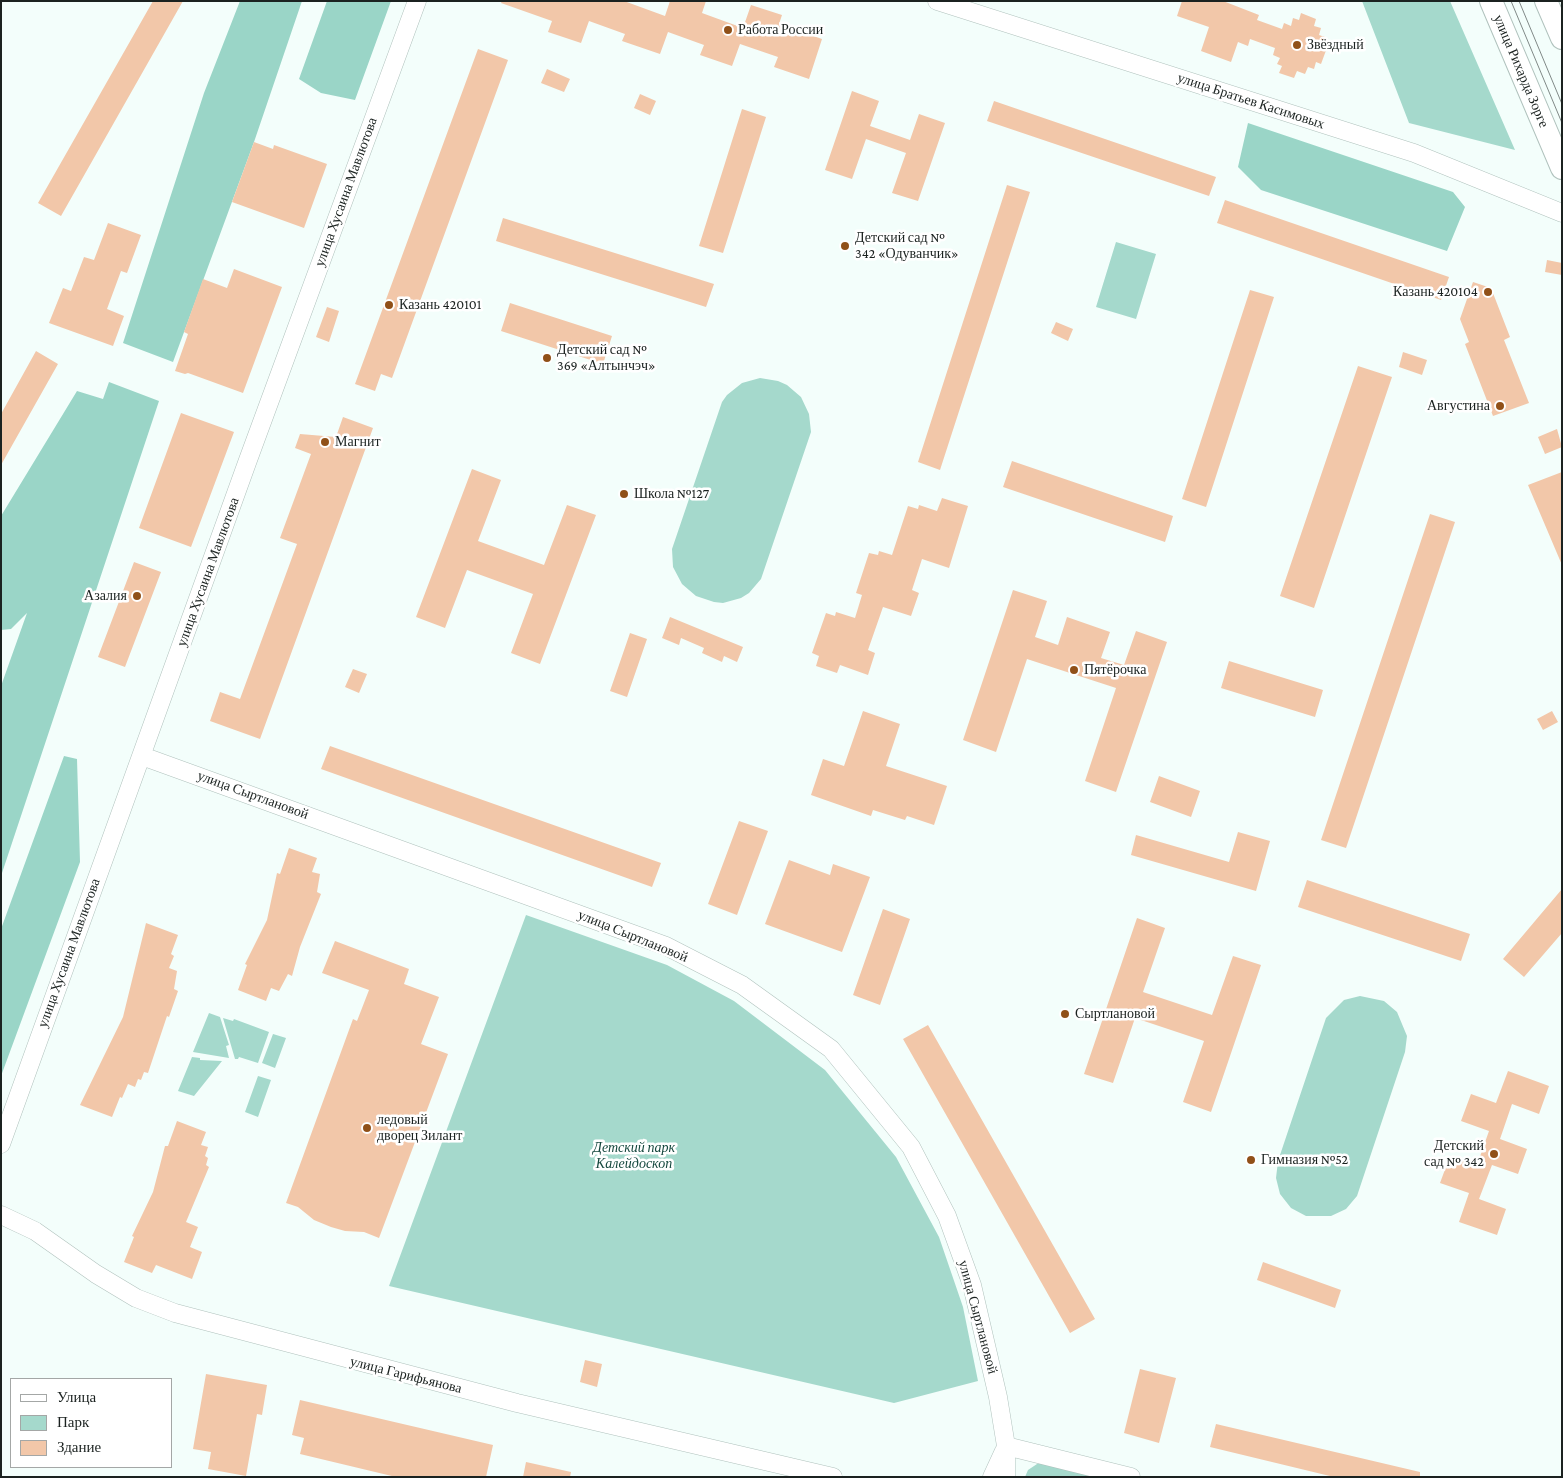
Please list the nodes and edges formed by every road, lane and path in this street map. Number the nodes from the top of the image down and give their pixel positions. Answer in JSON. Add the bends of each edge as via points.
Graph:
{"nodes":[{"id":1,"x":417,"y":1,"type":"edge"},
{"id":2,"x":936,"y":1,"type":"edge"},
{"id":3,"x":1491,"y":1,"type":"edge"},
{"id":4,"x":1546,"y":1,"type":"edge"},
{"id":5,"x":1562,"y":38,"type":"edge"},
{"id":6,"x":1562,"y":168,"type":"edge"},
{"id":7,"x":1562,"y":213,"type":"edge"},
{"id":8,"x":142,"y":756,"type":"junction"},
{"id":9,"x":1,"y":1144,"type":"edge"},
{"id":10,"x":1,"y":1216,"type":"edge"},
{"id":11,"x":1006,"y":1446,"type":"junction"},
{"id":12,"x":833,"y":1477,"type":"edge"},
{"id":13,"x":992,"y":1477,"type":"edge"},
{"id":14,"x":1006,"y":1477,"type":"edge"},
{"id":15,"x":1131,"y":1477,"type":"edge"}],
"edges":[{"from":1,"to":8,"type":"street","name":"улица Хусаина Мавлютова"},
{"from":2,"to":7,"type":"street","name":"улица Братьев Касимовых","via":[[1414,153]]},
{"from":3,"to":6,"type":"main road","name":"улица Рихарда Зорге"},
{"from":4,"to":5,"type":"main road"},
{"from":8,"to":9,"type":"street","name":"улица Хусаина Мавлютова"},
{"from":8,"to":11,"type":"street","name":"улица Сыртлановой","via":[[666,946],[742,985],[831,1049],[911,1147],[947,1216],[972,1285]]},
{"from":10,"to":12,"type":"street","name":"улица Гарифьянова","via":[[35,1231],[136,1298],[175,1313],[517,1404]]},
{"from":11,"to":13,"type":"street"},
{"from":11,"to":14,"type":"street","name":"улица Сыртлановой"},
{"from":11,"to":15,"type":"street"}]}
